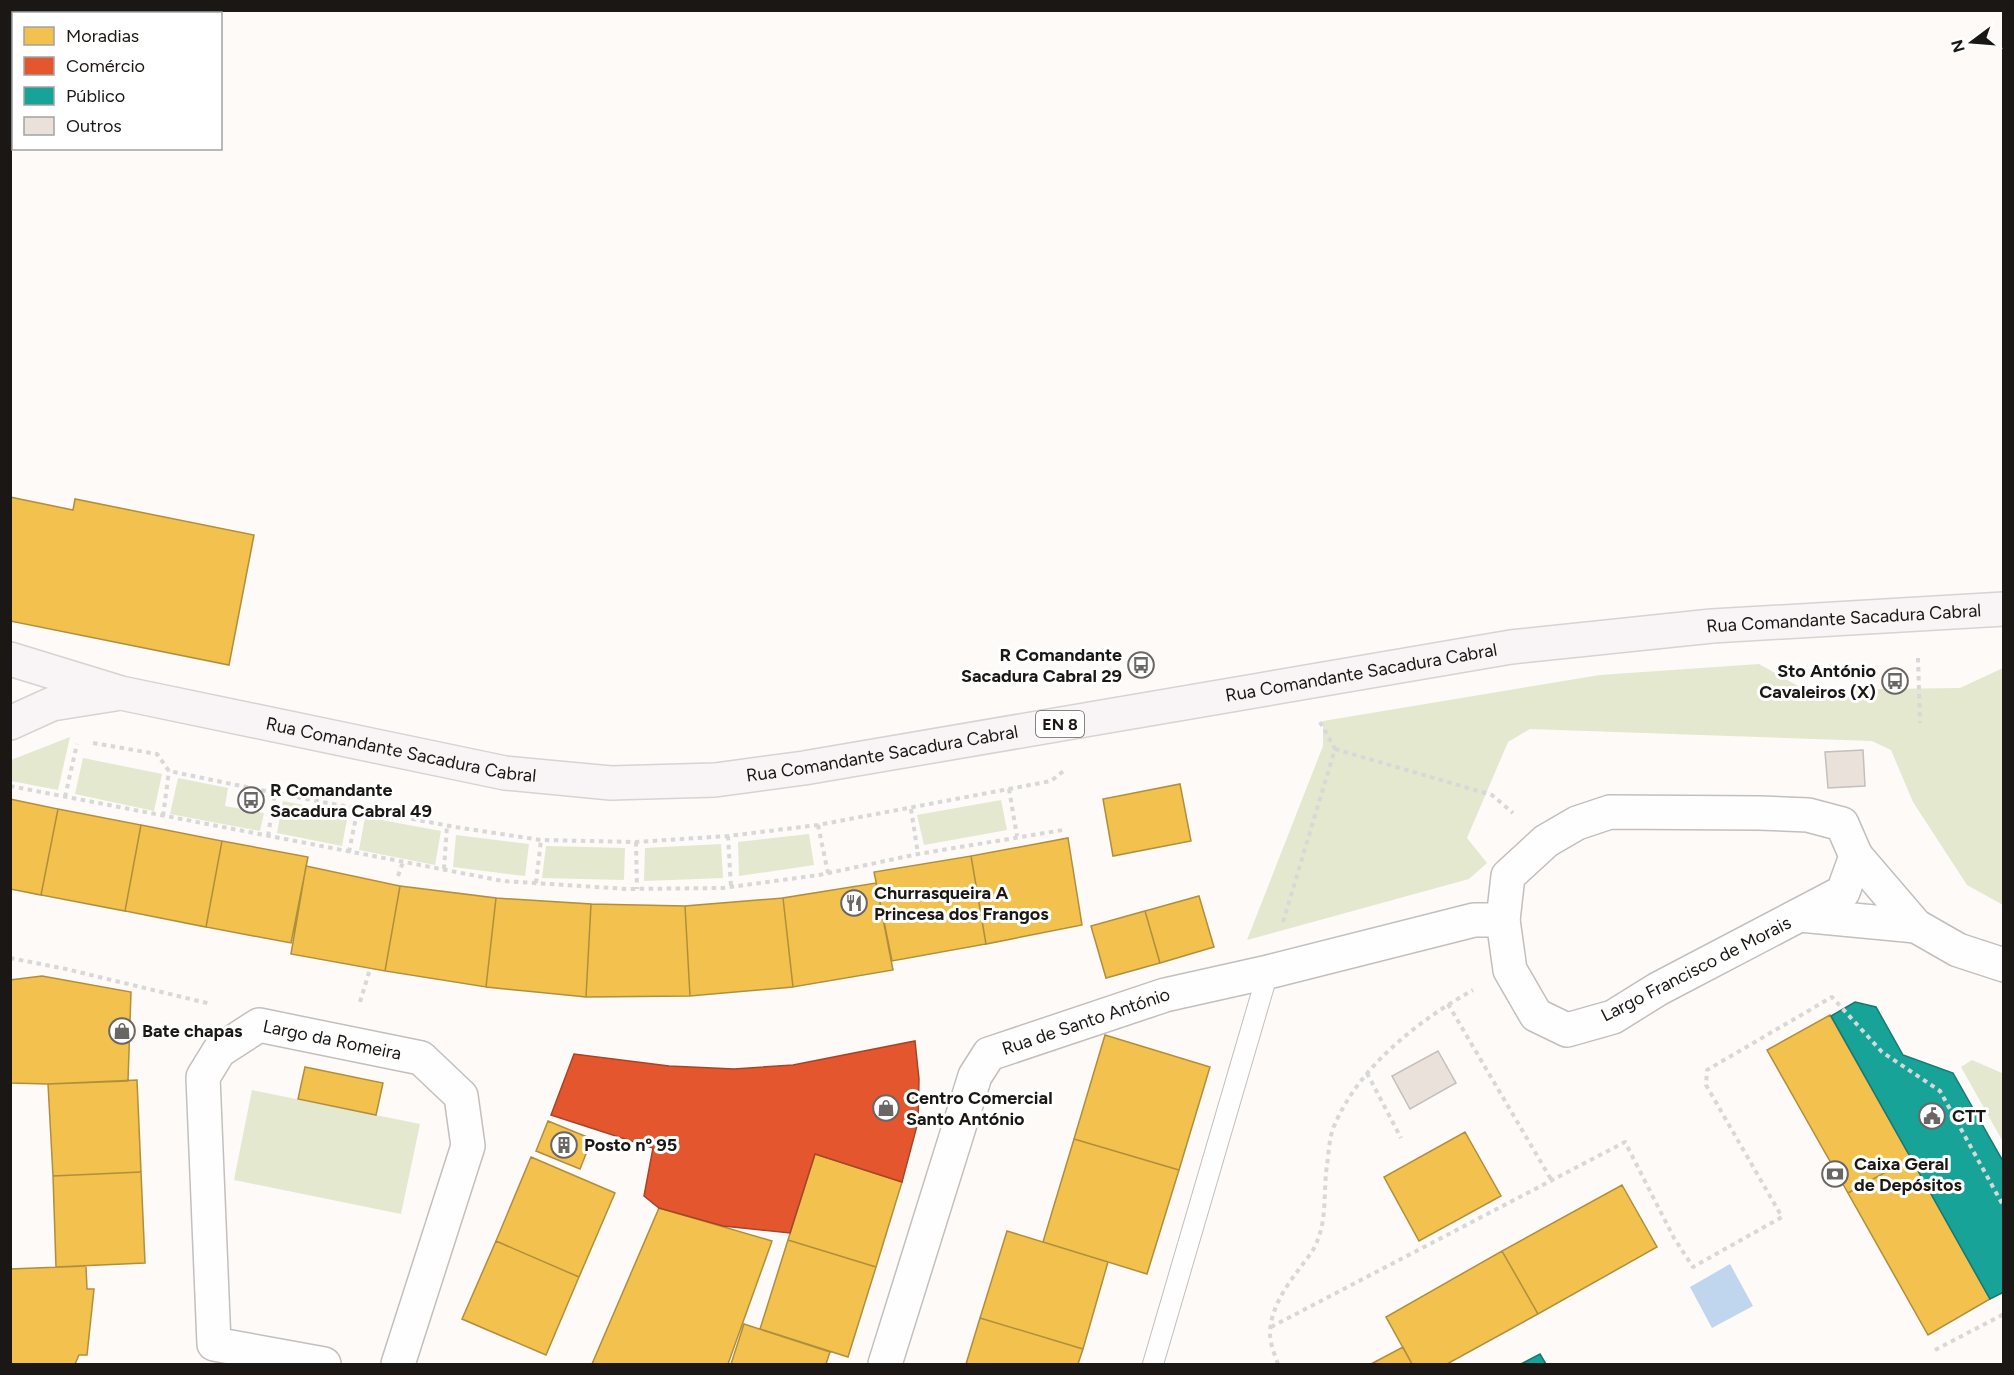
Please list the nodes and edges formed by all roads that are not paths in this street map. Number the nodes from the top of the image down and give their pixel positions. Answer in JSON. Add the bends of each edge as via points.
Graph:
{"nodes":[{"id":1,"x":2004,"y":609,"type":"edge"},
{"id":2,"x":10,"y":659,"type":"edge"},
{"id":3,"x":121,"y":693,"type":"junction"},
{"id":4,"x":10,"y":723,"type":"edge"},
{"id":5,"x":1856,"y":856,"type":"junction"},
{"id":6,"x":1800,"y":915,"type":"junction"},
{"id":7,"x":1503,"y":920,"type":"junction"},
{"id":8,"x":1916,"y":926,"type":"junction"},
{"id":9,"x":2004,"y":965,"type":"edge"},
{"id":10,"x":1268,"y":972,"type":"junction"},
{"id":11,"x":324,"y":1365,"type":"edge"},
{"id":12,"x":398,"y":1365,"type":"edge"},
{"id":13,"x":885,"y":1365,"type":"edge"},
{"id":14,"x":1153,"y":1365,"type":"edge"}],
"edges":[{"from":1,"to":3,"type":"main road","name":"Rua Comandante Sacadura Cabral","number":"EN 8","via":[[1712,626],[1511,647],[715,780],[611,783],[505,772]]},
{"from":2,"to":3,"type":"main road","name":"Rua Comandante Sacadura Cabral"},
{"from":3,"to":4,"type":"main road","name":"Rua Comandante Sacadura Cabral","via":[[52,704]]},
{"from":5,"to":6,"type":"street","name":"Largo Francisco de Morais","via":[[1843,892]]},
{"from":5,"to":7,"type":"street","name":"Largo Francisco de Morais","via":[[1842,824],[1808,815],[1610,812],[1577,823],[1546,841],[1508,876]]},
{"from":5,"to":8,"type":"street"},
{"from":6,"to":7,"type":"street","name":"Largo Francisco de Morais","via":[[1613,1017],[1567,1030],[1536,1015],[1510,970]]},
{"from":6,"to":8,"type":"street"},
{"from":7,"to":10,"type":"street","name":"Rua de Santo António","via":[[1474,920]]},
{"from":8,"to":9,"type":"street","via":[[1958,950]]},
{"from":10,"to":13,"type":"street","name":"Rua de Santo António","via":[[1165,995],[989,1054],[975,1076]]},
{"from":10,"to":14,"type":"lane"},
{"from":11,"to":12,"type":"street","name":"Largo da Romeira","via":[[214,1344],[203,1077],[219,1051],[259,1025],[421,1058],[461,1096],[468,1146]]}]}
